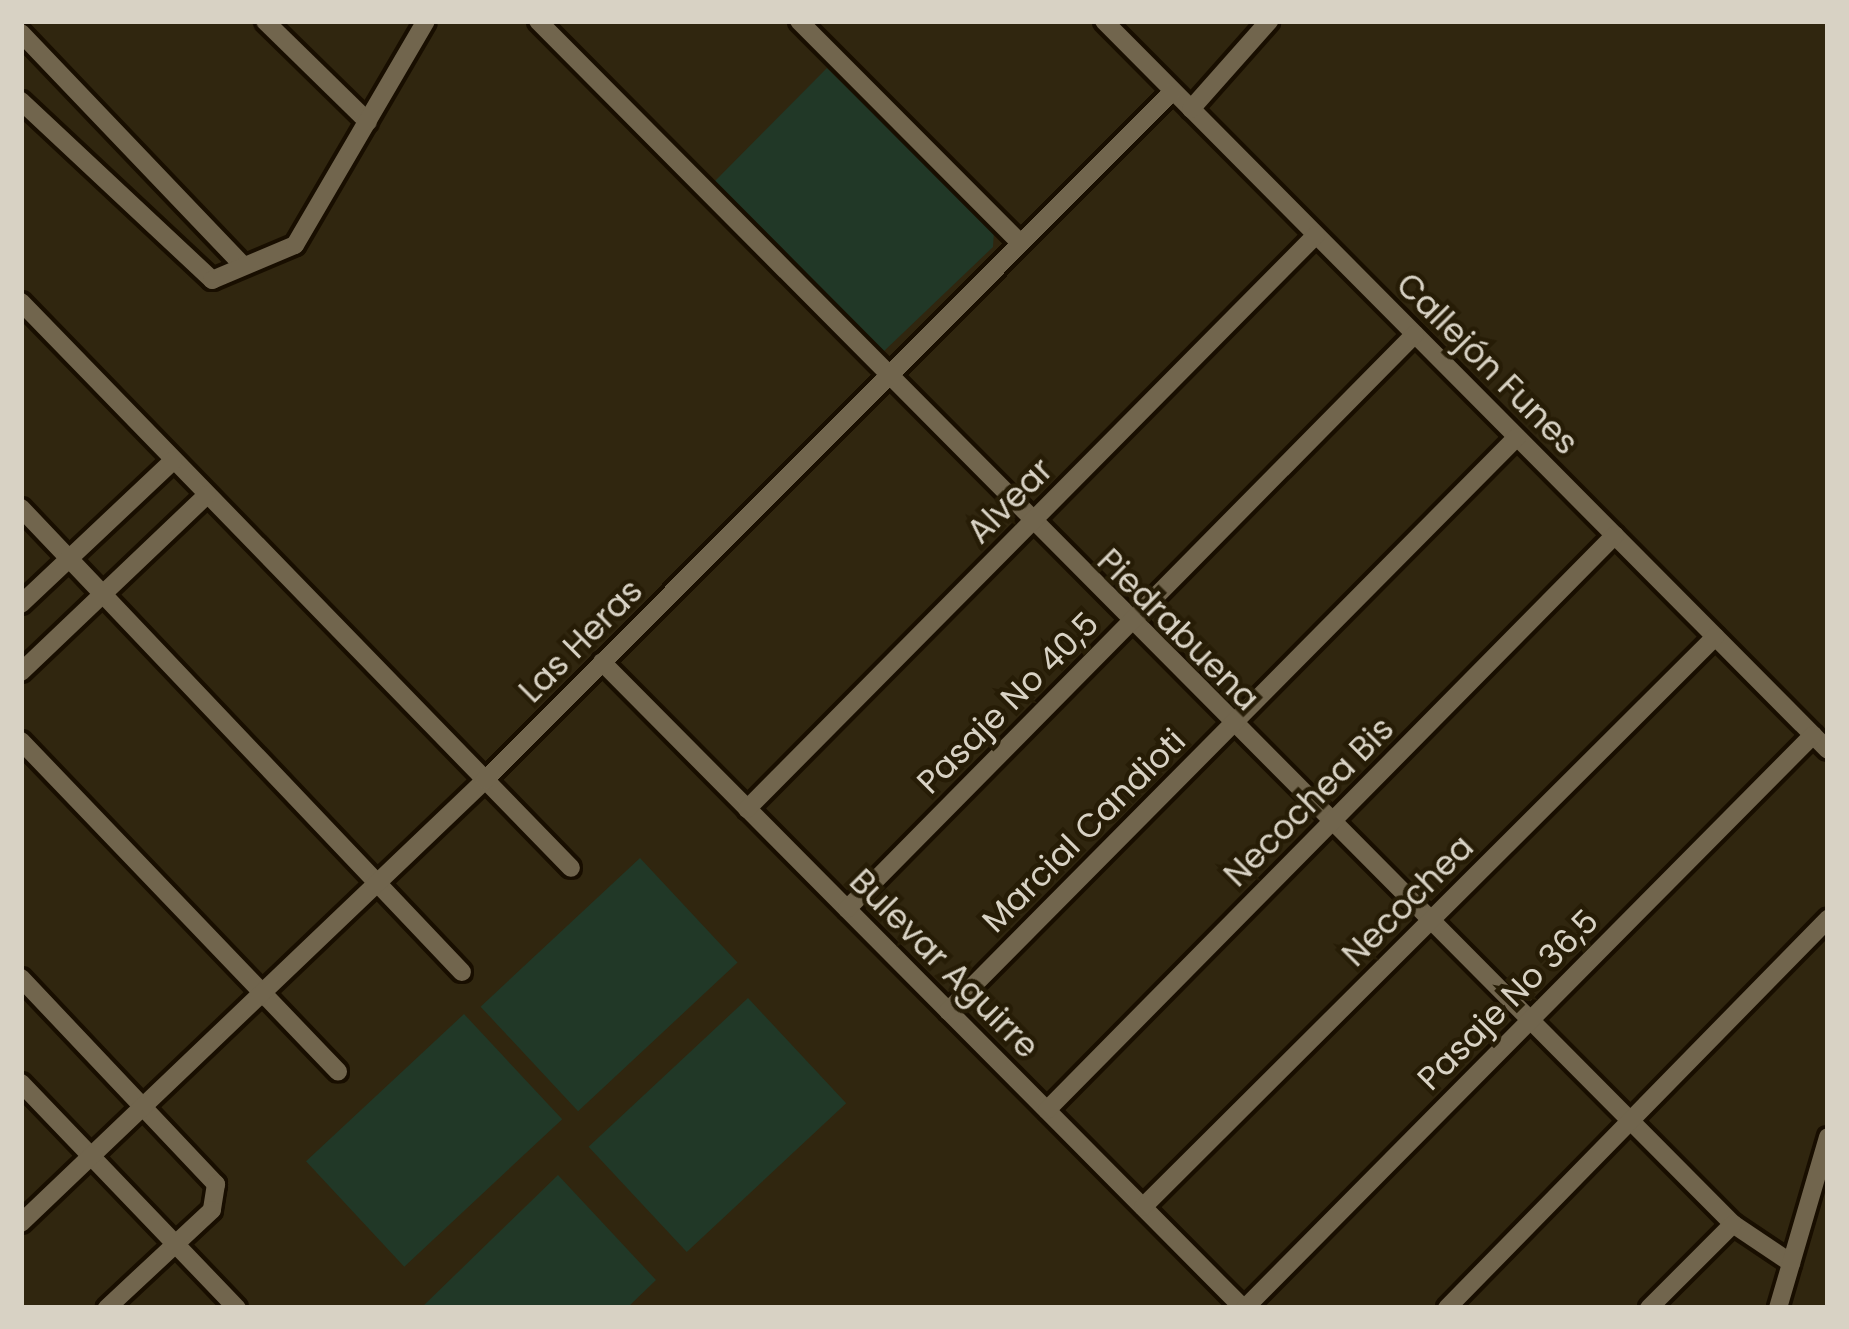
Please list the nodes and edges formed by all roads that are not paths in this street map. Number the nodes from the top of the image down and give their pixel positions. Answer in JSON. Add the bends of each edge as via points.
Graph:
{"nodes":[{"id":1,"x":265,"y":21,"type":"edge"},
{"id":2,"x":426,"y":21,"type":"edge"},
{"id":3,"x":538,"y":21,"type":"edge"},
{"id":4,"x":799,"y":21,"type":"edge"},
{"id":5,"x":1105,"y":21,"type":"edge"},
{"id":6,"x":1269,"y":21,"type":"edge"},
{"id":7,"x":21,"y":33,"type":"edge"},
{"id":8,"x":1172,"y":92,"type":"junction"},
{"id":9,"x":21,"y":101,"type":"edge"},
{"id":10,"x":1191,"y":109,"type":"junction"},
{"id":11,"x":368,"y":122,"type":"junction"},
{"id":12,"x":1316,"y":235,"type":"junction"},
{"id":13,"x":1019,"y":243,"type":"junction"},
{"id":14,"x":240,"y":262,"type":"junction"},
{"id":15,"x":21,"y":302,"type":"edge"},
{"id":16,"x":1415,"y":334,"type":"junction"},
{"id":17,"x":885,"y":382,"type":"junction"},
{"id":18,"x":1517,"y":437,"type":"junction"},
{"id":19,"x":173,"y":460,"type":"junction"},
{"id":20,"x":207,"y":495,"type":"junction"},
{"id":21,"x":21,"y":508,"type":"edge"},
{"id":22,"x":1029,"y":524,"type":"junction"},
{"id":23,"x":1615,"y":535,"type":"junction"},
{"id":24,"x":69,"y":559,"type":"junction"},
{"id":25,"x":103,"y":594,"type":"junction"},
{"id":26,"x":21,"y":604,"type":"edge"},
{"id":27,"x":1129,"y":624,"type":"junction"},
{"id":28,"x":1715,"y":637,"type":"junction"},
{"id":29,"x":602,"y":662,"type":"junction"},
{"id":30,"x":21,"y":672,"type":"edge"},
{"id":31,"x":1231,"y":725,"type":"junction"},
{"id":32,"x":1813,"y":735,"type":"junction"},
{"id":33,"x":21,"y":741,"type":"edge"},
{"id":34,"x":1828,"y":750,"type":"edge"},
{"id":35,"x":485,"y":780,"type":"junction"},
{"id":36,"x":747,"y":809,"type":"junction"},
{"id":37,"x":1330,"y":824,"type":"junction"},
{"id":38,"x":572,"y":868,"type":"dead end"},
{"id":39,"x":377,"y":883,"type":"junction"},
{"id":40,"x":847,"y":909,"type":"junction"},
{"id":41,"x":1828,"y":919,"type":"edge"},
{"id":42,"x":1429,"y":922,"type":"junction"},
{"id":43,"x":462,"y":972,"type":"dead end"},
{"id":44,"x":21,"y":978,"type":"edge"},
{"id":45,"x":262,"y":993,"type":"junction"},
{"id":46,"x":948,"y":1011,"type":"junction"},
{"id":47,"x":1529,"y":1022,"type":"junction"},
{"id":48,"x":338,"y":1072,"type":"dead end"},
{"id":49,"x":21,"y":1083,"type":"edge"},
{"id":50,"x":143,"y":1108,"type":"junction"},
{"id":51,"x":1046,"y":1110,"type":"junction"},
{"id":52,"x":1632,"y":1124,"type":"junction"},
{"id":53,"x":1828,"y":1137,"type":"edge"},
{"id":54,"x":91,"y":1158,"type":"junction"},
{"id":55,"x":1143,"y":1207,"type":"junction"},
{"id":56,"x":21,"y":1223,"type":"edge"},
{"id":57,"x":1733,"y":1225,"type":"junction"},
{"id":58,"x":175,"y":1244,"type":"junction"},
{"id":59,"x":1791,"y":1263,"type":"junction"},
{"id":60,"x":107,"y":1308,"type":"edge"},
{"id":61,"x":237,"y":1308,"type":"edge"},
{"id":62,"x":1244,"y":1308,"type":"edge"},
{"id":63,"x":1447,"y":1308,"type":"edge"},
{"id":64,"x":1649,"y":1308,"type":"edge"},
{"id":65,"x":1778,"y":1308,"type":"edge"}],
"edges":[{"from":1,"to":11,"type":"street"},
{"from":2,"to":11,"type":"street"},
{"from":3,"to":17,"type":"street","name":"Piedrabuena"},
{"from":4,"to":13,"type":"street"},
{"from":5,"to":8,"type":"street","name":"Callejón Funes"},
{"from":6,"to":10,"type":"street"},
{"from":7,"to":14,"type":"street"},
{"from":8,"to":10,"type":"street","name":"Callejón Funes"},
{"from":8,"to":13,"type":"street","name":"Las Heras"},
{"from":9,"to":14,"type":"street","via":[[203,279]]},
{"from":10,"to":12,"type":"street","name":"Callejón Funes"},
{"from":11,"to":14,"type":"street","via":[[295,245]]},
{"from":12,"to":16,"type":"street","name":"Callejón Funes"},
{"from":12,"to":22,"type":"street","name":"Alvear"},
{"from":13,"to":17,"type":"street","name":"Las Heras"},
{"from":15,"to":19,"type":"street"},
{"from":16,"to":18,"type":"street","name":"Callejón Funes"},
{"from":16,"to":27,"type":"street","name":"Pasaje No 40,5"},
{"from":17,"to":22,"type":"street","name":"Piedrabuena"},
{"from":17,"to":29,"type":"street","name":"Las Heras"},
{"from":18,"to":23,"type":"street","name":"Callejón Funes"},
{"from":18,"to":31,"type":"street","name":"Marcial Candioti"},
{"from":19,"to":20,"type":"street"},
{"from":19,"to":24,"type":"street"},
{"from":20,"to":25,"type":"street"},
{"from":20,"to":35,"type":"street"},
{"from":21,"to":24,"type":"street"},
{"from":22,"to":27,"type":"street","name":"Piedrabuena"},
{"from":22,"to":36,"type":"street","name":"Alvear"},
{"from":23,"to":28,"type":"street","name":"Callejón Funes"},
{"from":23,"to":37,"type":"street","name":"Necochea Bis"},
{"from":24,"to":25,"type":"street"},
{"from":24,"to":26,"type":"street"},
{"from":25,"to":30,"type":"street"},
{"from":25,"to":39,"type":"street"},
{"from":27,"to":31,"type":"street","name":"Piedrabuena"},
{"from":27,"to":40,"type":"street","name":"Pasaje No 40,5"},
{"from":28,"to":32,"type":"street","name":"Callejón Funes"},
{"from":28,"to":42,"type":"street","name":"Necochea"},
{"from":29,"to":35,"type":"street","name":"Las Heras"},
{"from":29,"to":36,"type":"street","name":"Bulevar Aguirre"},
{"from":31,"to":37,"type":"street","name":"Piedrabuena"},
{"from":31,"to":46,"type":"street","name":"Marcial Candioti"},
{"from":32,"to":34,"type":"street","name":"Callejón Funes"},
{"from":32,"to":47,"type":"street","name":"Pasaje No 36,5"},
{"from":33,"to":45,"type":"street"},
{"from":35,"to":38,"type":"street"},
{"from":35,"to":39,"type":"street","name":"Las Heras"},
{"from":36,"to":40,"type":"street","name":"Bulevar Aguirre"},
{"from":37,"to":42,"type":"street","name":"Piedrabuena"},
{"from":37,"to":51,"type":"street","name":"Necochea Bis"},
{"from":39,"to":43,"type":"street"},
{"from":39,"to":45,"type":"street","name":"Las Heras"},
{"from":40,"to":46,"type":"street","name":"Bulevar Aguirre"},
{"from":41,"to":52,"type":"street"},
{"from":42,"to":47,"type":"street","name":"Piedrabuena"},
{"from":42,"to":55,"type":"street","name":"Necochea"},
{"from":44,"to":50,"type":"street"},
{"from":45,"to":48,"type":"street"},
{"from":45,"to":50,"type":"street","name":"Las Heras"},
{"from":46,"to":51,"type":"street","name":"Bulevar Aguirre"},
{"from":47,"to":52,"type":"street","name":"Piedrabuena"},
{"from":47,"to":62,"type":"street","name":"Pasaje No 36,5"},
{"from":49,"to":54,"type":"street"},
{"from":50,"to":54,"type":"street","name":"Las Heras"},
{"from":50,"to":58,"type":"street","via":[[216,1184],[212,1210]]},
{"from":51,"to":55,"type":"street","name":"Bulevar Aguirre"},
{"from":52,"to":57,"type":"street","name":"Piedrabuena"},
{"from":52,"to":63,"type":"street"},
{"from":53,"to":59,"type":"street"},
{"from":54,"to":56,"type":"street","name":"Las Heras"},
{"from":54,"to":58,"type":"street"},
{"from":55,"to":62,"type":"street","name":"Bulevar Aguirre"},
{"from":57,"to":59,"type":"street","name":"Piedrabuena"},
{"from":57,"to":64,"type":"street"},
{"from":58,"to":60,"type":"street"},
{"from":58,"to":61,"type":"street"},
{"from":59,"to":65,"type":"street"}]}
